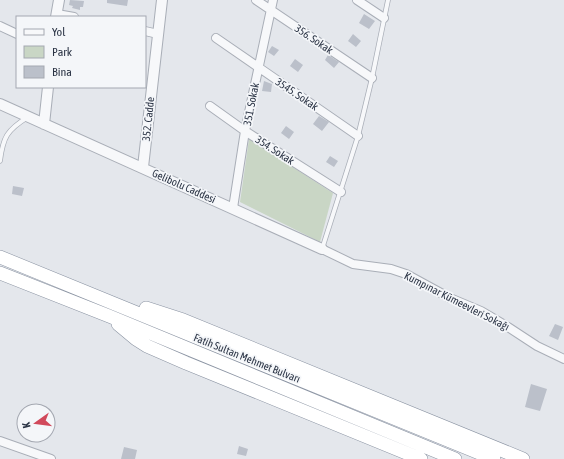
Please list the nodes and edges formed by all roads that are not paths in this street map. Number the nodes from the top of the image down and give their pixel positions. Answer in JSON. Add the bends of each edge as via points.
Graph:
{"nodes":[{"id":1,"x":59,"y":0,"type":"edge"},
{"id":2,"x":162,"y":0,"type":"edge"},
{"id":3,"x":256,"y":0,"type":"edge"},
{"id":4,"x":273,"y":0,"type":"edge"},
{"id":5,"x":356,"y":0,"type":"edge"},
{"id":6,"x":388,"y":0,"type":"edge"},
{"id":7,"x":271,"y":10,"type":"junction"},
{"id":8,"x":56,"y":15,"type":"edge"},
{"id":9,"x":384,"y":18,"type":"junction"},
{"id":10,"x":0,"y":26,"type":"edge"},
{"id":11,"x":146,"y":31,"type":"edge"},
{"id":12,"x":16,"y":34,"type":"edge"},
{"id":13,"x":158,"y":34,"type":"junction"},
{"id":14,"x":216,"y":38,"type":"dead end"},
{"id":15,"x":258,"y":67,"type":"junction"},
{"id":16,"x":372,"y":78,"type":"junction"},
{"id":17,"x":48,"y":88,"type":"edge"},
{"id":18,"x":0,"y":104,"type":"edge"},
{"id":19,"x":210,"y":106,"type":"dead end"},
{"id":20,"x":29,"y":117,"type":"junction"},
{"id":21,"x":44,"y":124,"type":"junction"},
{"id":22,"x":246,"y":131,"type":"junction"},
{"id":23,"x":358,"y":136,"type":"junction"},
{"id":24,"x":0,"y":161,"type":"edge"},
{"id":25,"x":143,"y":168,"type":"junction"},
{"id":26,"x":341,"y":192,"type":"junction"},
{"id":27,"x":233,"y":208,"type":"junction"},
{"id":28,"x":0,"y":249,"type":"edge"},
{"id":29,"x":322,"y":249,"type":"junction"},
{"id":30,"x":0,"y":257,"type":"edge"},
{"id":31,"x":17,"y":264,"type":"junction"},
{"id":32,"x":0,"y":273,"type":"edge"},
{"id":33,"x":115,"y":303,"type":"junction"},
{"id":34,"x":109,"y":316,"type":"junction"},
{"id":35,"x":564,"y":358,"type":"edge"},
{"id":36,"x":0,"y":441,"type":"edge"},
{"id":37,"x":51,"y":459,"type":"edge"},
{"id":38,"x":421,"y":459,"type":"edge"},
{"id":39,"x":455,"y":459,"type":"edge"},
{"id":40,"x":494,"y":459,"type":"edge"},
{"id":41,"x":523,"y":459,"type":"edge"}],
"edges":[{"from":1,"to":8,"type":"street"},
{"from":2,"to":13,"type":"street","name":"352. Cadde"},
{"from":3,"to":7,"type":"street","name":"356. Sokak"},
{"from":4,"to":7,"type":"street","name":"351. Sokak"},
{"from":5,"to":9,"type":"street"},
{"from":6,"to":9,"type":"lane"},
{"from":7,"to":15,"type":"street","name":"351. Sokak"},
{"from":7,"to":16,"type":"street","name":"356. Sokak"},
{"from":9,"to":16,"type":"lane"},
{"from":10,"to":12,"type":"street"},
{"from":11,"to":13,"type":"street"},
{"from":13,"to":25,"type":"street","name":"352. Cadde"},
{"from":14,"to":15,"type":"street","name":"3545. Sokak"},
{"from":15,"to":22,"type":"street","name":"351. Sokak"},
{"from":15,"to":23,"type":"street","name":"3545. Sokak"},
{"from":16,"to":23,"type":"lane"},
{"from":17,"to":21,"type":"street"},
{"from":18,"to":20,"type":"street","name":"Gelibolu Caddesi"},
{"from":19,"to":22,"type":"street","name":"354. Sokak"},
{"from":20,"to":21,"type":"street","name":"Gelibolu Caddesi"},
{"from":20,"to":24,"type":"lane","via":[[7,134]]},
{"from":21,"to":25,"type":"street","name":"Gelibolu Caddesi"},
{"from":22,"to":26,"type":"street","name":"354. Sokak"},
{"from":22,"to":27,"type":"street","name":"351. Sokak"},
{"from":23,"to":26,"type":"lane"},
{"from":25,"to":27,"type":"street","name":"Gelibolu Caddesi"},
{"from":26,"to":29,"type":"lane"},
{"from":27,"to":29,"type":"street","name":"Gelibolu Caddesi"},
{"from":28,"to":31,"type":"street"},
{"from":29,"to":35,"type":"street","name":"Kumpınar Kümeevleri Sokağı","via":[[354,264],[391,269],[406,274],[450,298],[481,311],[537,346]]},
{"from":30,"to":31,"type":"highway","name":"Fatih Sultan Mehmet Bulvarı"},
{"from":31,"to":33,"type":"highway","name":"Fatih Sultan Mehmet Bulvarı"},
{"from":32,"to":34,"type":"highway","name":"Fatih Sultan Mehmet Bulvarı"},
{"from":33,"to":40,"type":"highway","name":"Fatih Sultan Mehmet Bulvarı"},
{"from":33,"to":41,"type":"highway","via":[[143,307],[183,320]]},
{"from":34,"to":38,"type":"highway","via":[[147,346],[186,364]]},
{"from":34,"to":39,"type":"highway","name":"Fatih Sultan Mehmet Bulvarı"},
{"from":36,"to":37,"type":"street"}]}
